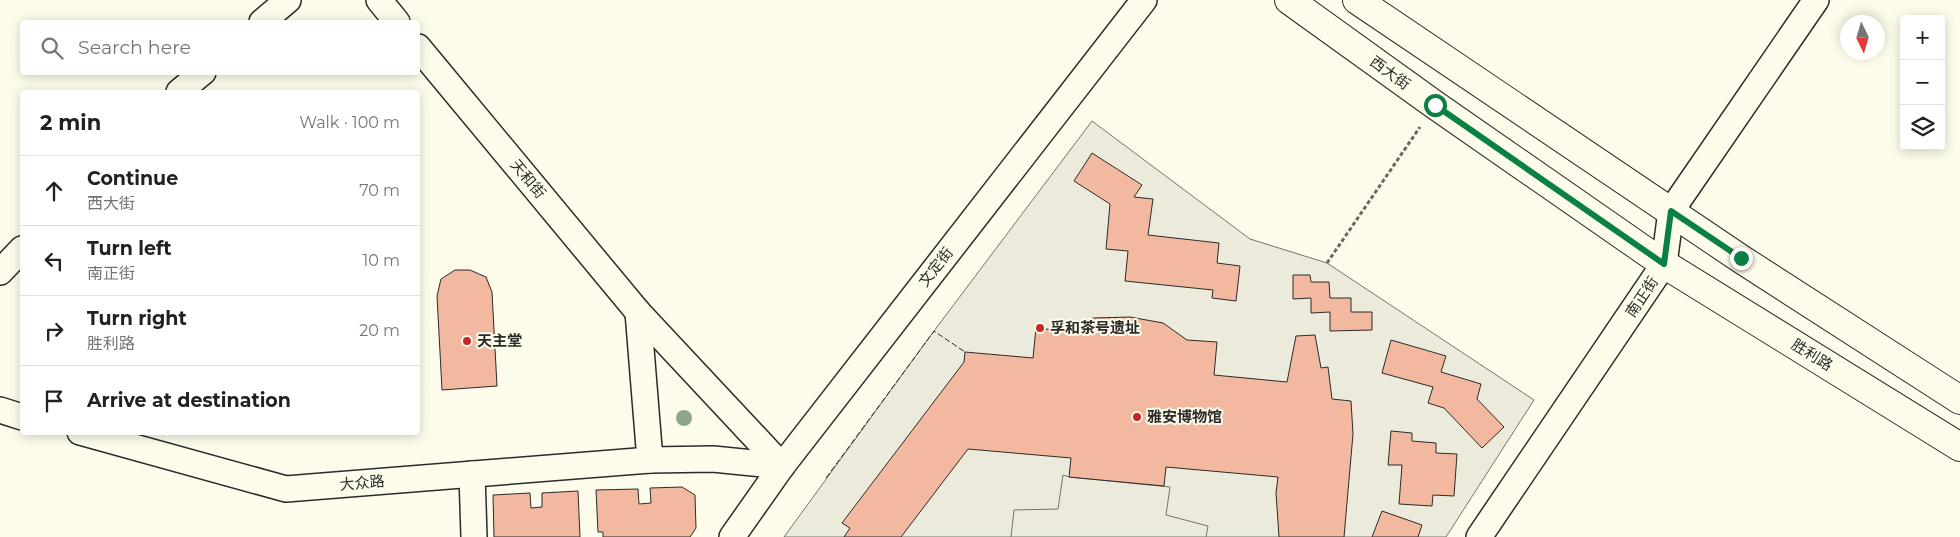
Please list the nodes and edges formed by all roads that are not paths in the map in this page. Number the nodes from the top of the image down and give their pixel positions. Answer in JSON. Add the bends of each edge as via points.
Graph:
{"nodes":[{"id":1,"x":288,"y":0,"type":"edge"},
{"id":2,"x":378,"y":0,"type":"edge"},
{"id":3,"x":1144,"y":0,"type":"edge"},
{"id":4,"x":1289,"y":0,"type":"edge"},
{"id":5,"x":1357,"y":0,"type":"edge"},
{"id":6,"x":1816,"y":0,"type":"edge"},
{"id":7,"x":264,"y":20,"type":"edge"},
{"id":8,"x":395,"y":20,"type":"edge"},
{"id":9,"x":420,"y":49,"type":"edge"},
{"id":10,"x":199,"y":75,"type":"edge"},
{"id":11,"x":181,"y":90,"type":"edge"},
{"id":12,"x":1671,"y":211,"type":"junction"},
{"id":13,"x":20,"y":251,"type":"edge"},
{"id":14,"x":1664,"y":264,"type":"junction"},
{"id":15,"x":0,"y":272,"type":"edge"},
{"id":16,"x":638,"y":312,"type":"junction"},
{"id":17,"x":1960,"y":400,"type":"edge"},
{"id":18,"x":0,"y":410,"type":"edge"},
{"id":19,"x":20,"y":416,"type":"edge"},
{"id":20,"x":91,"y":435,"type":"edge"},
{"id":21,"x":1960,"y":447,"type":"edge"},
{"id":22,"x":650,"y":460,"type":"junction"},
{"id":23,"x":782,"y":466,"type":"junction"},
{"id":24,"x":472,"y":474,"type":"junction"},
{"id":25,"x":474,"y":537,"type":"edge"},
{"id":26,"x":732,"y":537,"type":"edge"},
{"id":27,"x":1480,"y":537,"type":"edge"}],
"edges":[{"from":1,"to":7,"type":"street"},
{"from":2,"to":8,"type":"street"},
{"from":3,"to":23,"type":"street","name":"文定街"},
{"from":4,"to":14,"type":"main road","name":"西大街"},
{"from":5,"to":12,"type":"main road"},
{"from":6,"to":12,"type":"street","name":"南正街"},
{"from":9,"to":16,"type":"street","name":"天和街"},
{"from":10,"to":11,"type":"street"},
{"from":12,"to":14,"type":"street","name":"南正街"},
{"from":12,"to":17,"type":"main road"},
{"from":13,"to":15,"type":"street"},
{"from":14,"to":21,"type":"main road","name":"胜利路"},
{"from":14,"to":27,"type":"street","name":"南正街"},
{"from":16,"to":22,"type":"street"},
{"from":16,"to":23,"type":"street","name":"天和街"},
{"from":18,"to":19,"type":"street"},
{"from":20,"to":24,"type":"street","name":"大众路","via":[[286,489]]},
{"from":22,"to":23,"type":"street","name":"大众路","via":[[713,459]]},
{"from":22,"to":24,"type":"street","name":"大众路"},
{"from":23,"to":26,"type":"street","name":"文定街"},
{"from":24,"to":25,"type":"street"}]}
